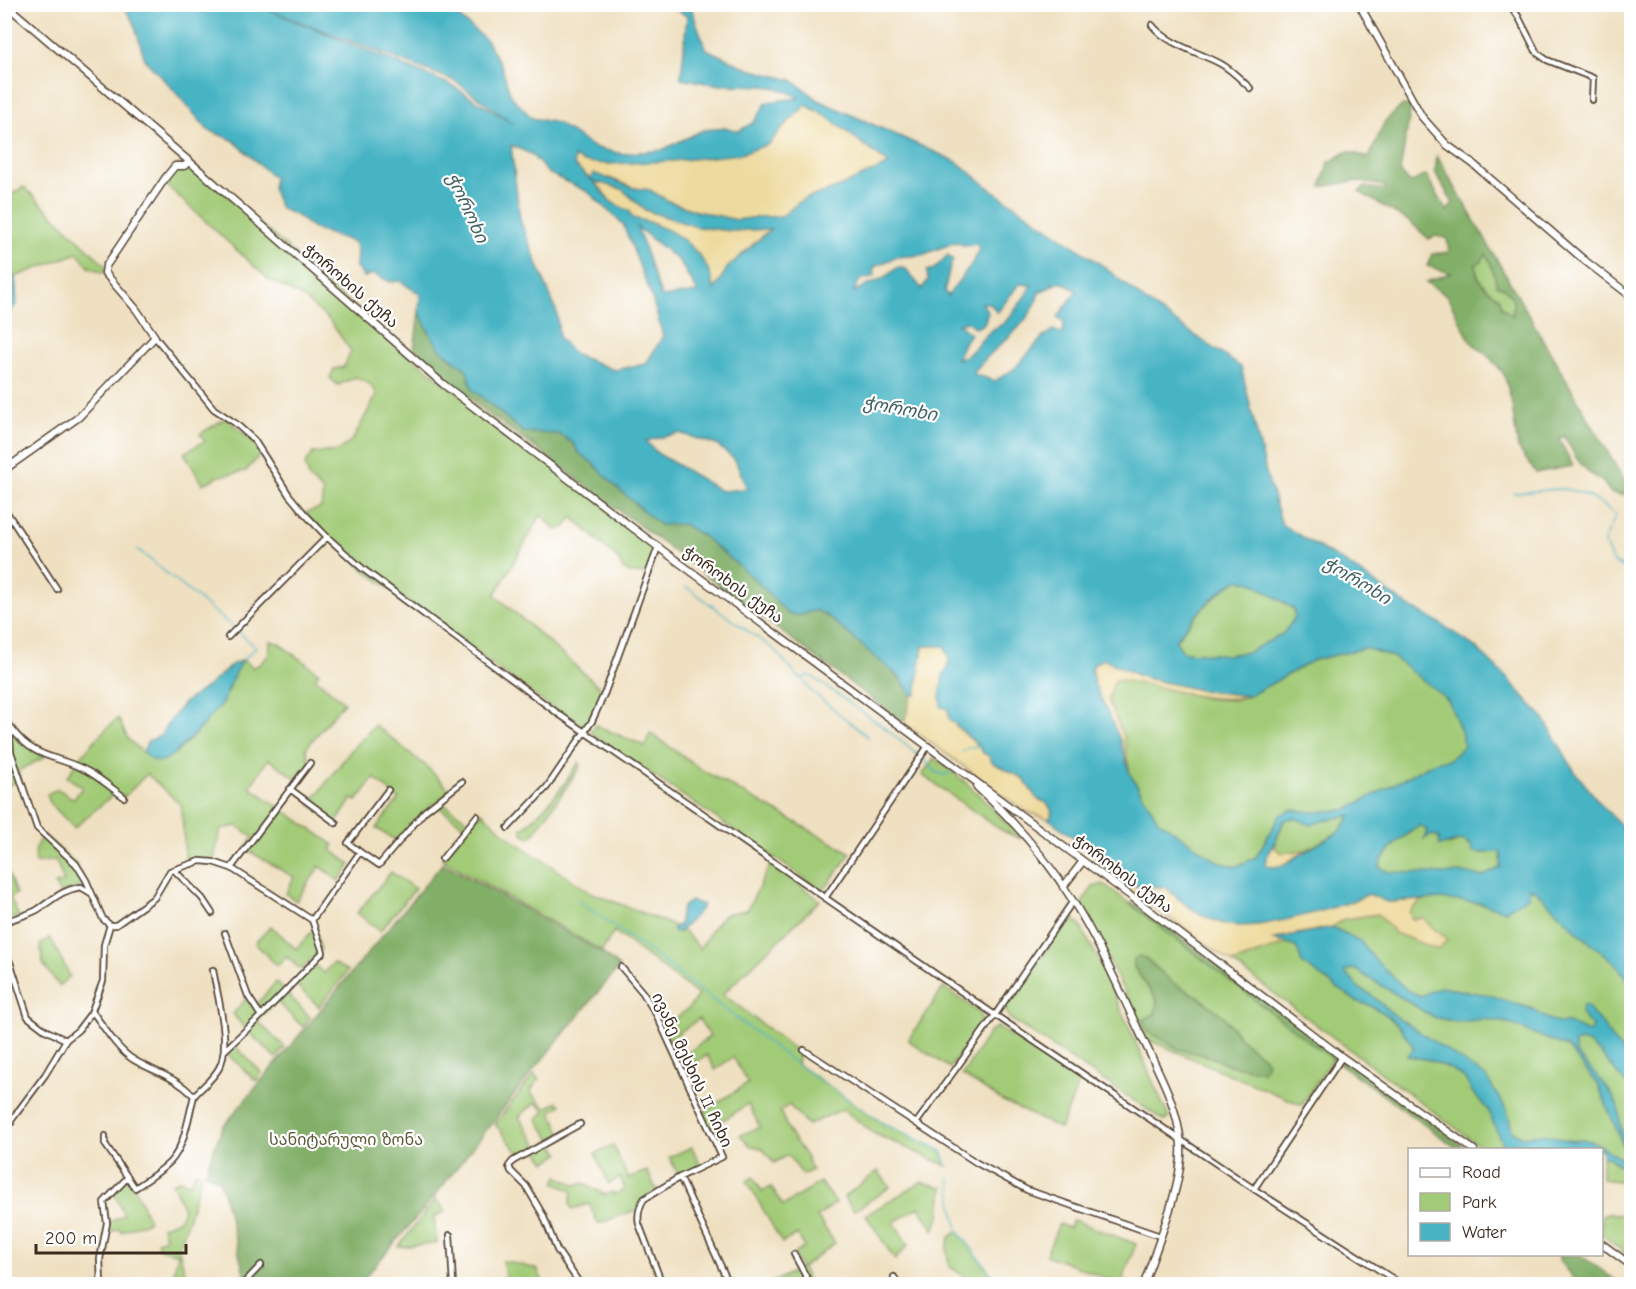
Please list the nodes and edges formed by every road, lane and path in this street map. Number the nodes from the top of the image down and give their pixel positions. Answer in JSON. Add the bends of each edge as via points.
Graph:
{"nodes":[{"id":1,"x":5,"y":4,"type":"edge"},
{"id":2,"x":1359,"y":4,"type":"edge"},
{"id":3,"x":1509,"y":4,"type":"edge"},
{"id":4,"x":1152,"y":25,"type":"dead end"},
{"id":5,"x":1250,"y":88,"type":"dead end"},
{"id":6,"x":1592,"y":100,"type":"dead end"},
{"id":7,"x":190,"y":162,"type":"junction"},
{"id":8,"x":1632,"y":297,"type":"edge"},
{"id":9,"x":155,"y":337,"type":"junction"},
{"id":10,"x":4,"y":470,"type":"edge"},
{"id":11,"x":4,"y":508,"type":"edge"},
{"id":12,"x":327,"y":537,"type":"junction"},
{"id":13,"x":658,"y":546,"type":"junction"},
{"id":14,"x":57,"y":589,"type":"dead end"},
{"id":15,"x":228,"y":638,"type":"dead end"},
{"id":16,"x":4,"y":719,"type":"edge"},
{"id":17,"x":12,"y":729,"type":"junction"},
{"id":18,"x":584,"y":732,"type":"junction"},
{"id":19,"x":928,"y":746,"type":"junction"},
{"id":20,"x":310,"y":763,"type":"dead end"},
{"id":21,"x":955,"y":766,"type":"junction"},
{"id":22,"x":462,"y":782,"type":"dead end"},
{"id":23,"x":290,"y":789,"type":"junction"},
{"id":24,"x":388,"y":790,"type":"dead end"},
{"id":25,"x":124,"y":797,"type":"dead end"},
{"id":26,"x":477,"y":816,"type":"dead end"},
{"id":27,"x":336,"y":823,"type":"dead end"},
{"id":28,"x":508,"y":828,"type":"dead end"},
{"id":29,"x":360,"y":852,"type":"junction"},
{"id":30,"x":442,"y":859,"type":"dead end"},
{"id":31,"x":1083,"y":861,"type":"junction"},
{"id":32,"x":231,"y":868,"type":"junction"},
{"id":33,"x":175,"y":870,"type":"junction"},
{"id":34,"x":1063,"y":887,"type":"junction"},
{"id":35,"x":91,"y":893,"type":"junction"},
{"id":36,"x":825,"y":898,"type":"junction"},
{"id":37,"x":1073,"y":901,"type":"junction"},
{"id":38,"x":212,"y":913,"type":"dead end"},
{"id":39,"x":312,"y":920,"type":"junction"},
{"id":40,"x":4,"y":922,"type":"edge"},
{"id":41,"x":110,"y":926,"type":"junction"},
{"id":42,"x":225,"y":933,"type":"dead end"},
{"id":43,"x":4,"y":951,"type":"edge"},
{"id":44,"x":621,"y":967,"type":"dead end"},
{"id":45,"x":213,"y":970,"type":"dead end"},
{"id":46,"x":92,"y":1011,"type":"junction"},
{"id":47,"x":995,"y":1015,"type":"junction"},
{"id":48,"x":261,"y":1016,"type":"junction"},
{"id":49,"x":66,"y":1040,"type":"junction"},
{"id":50,"x":804,"y":1050,"type":"dead end"},
{"id":51,"x":224,"y":1051,"type":"junction"},
{"id":52,"x":1342,"y":1057,"type":"junction"},
{"id":53,"x":194,"y":1096,"type":"junction"},
{"id":54,"x":4,"y":1114,"type":"edge"},
{"id":55,"x":917,"y":1122,"type":"junction"},
{"id":56,"x":11,"y":1123,"type":"junction"},
{"id":57,"x":580,"y":1124,"type":"dead end"},
{"id":58,"x":4,"y":1130,"type":"edge"},
{"id":59,"x":105,"y":1136,"type":"dead end"},
{"id":60,"x":1180,"y":1139,"type":"junction"},
{"id":61,"x":1473,"y":1148,"type":"edge"},
{"id":62,"x":128,"y":1177,"type":"junction"},
{"id":63,"x":680,"y":1177,"type":"junction"},
{"id":64,"x":1254,"y":1189,"type":"junction"},
{"id":65,"x":450,"y":1235,"type":"dead end"},
{"id":66,"x":1160,"y":1236,"type":"junction"},
{"id":67,"x":1603,"y":1245,"type":"edge"},
{"id":68,"x":794,"y":1254,"type":"dead end"},
{"id":69,"x":261,"y":1265,"type":"dead end"},
{"id":70,"x":1632,"y":1266,"type":"edge"},
{"id":71,"x":894,"y":1277,"type":"dead end"},
{"id":72,"x":101,"y":1284,"type":"edge"},
{"id":73,"x":243,"y":1284,"type":"edge"},
{"id":74,"x":453,"y":1284,"type":"edge"},
{"id":75,"x":580,"y":1284,"type":"edge"},
{"id":76,"x":662,"y":1284,"type":"edge"},
{"id":77,"x":729,"y":1284,"type":"edge"},
{"id":78,"x":810,"y":1284,"type":"edge"},
{"id":79,"x":897,"y":1284,"type":"edge"},
{"id":80,"x":1144,"y":1284,"type":"edge"},
{"id":81,"x":1401,"y":1284,"type":"edge"}],
"edges":[{"from":1,"to":7,"type":"street","name":"ჭოროხის ქუჩა"},
{"from":2,"to":8,"type":"street","via":[[1422,117],[1447,145]]},
{"from":3,"to":6,"type":"street","via":[[1537,52],[1547,60],[1593,78]]},
{"from":4,"to":5,"type":"street","via":[[1171,39],[1223,64]]},
{"from":7,"to":9,"type":"street","via":[[175,166],[166,177],[106,266],[105,273]]},
{"from":7,"to":13,"type":"street","name":"ჭოროხის ქუჩა","via":[[443,384]]},
{"from":9,"to":10,"type":"street","via":[[79,417]]},
{"from":9,"to":12,"type":"street","via":[[214,409],[254,440],[289,495]]},
{"from":11,"to":14,"type":"street"},
{"from":12,"to":15,"type":"street"},
{"from":12,"to":18,"type":"street","via":[[363,569]]},
{"from":13,"to":18,"type":"street","via":[[605,692]]},
{"from":13,"to":19,"type":"street","name":"ჭოროხის ქუჩა"},
{"from":16,"to":17,"type":"street"},
{"from":17,"to":25,"type":"street","via":[[30,748],[88,771]]},
{"from":17,"to":35,"type":"street","via":[[11,752],[37,828],[76,864]]},
{"from":18,"to":28,"type":"street","via":[[547,787]]},
{"from":18,"to":36,"type":"street"},
{"from":19,"to":21,"type":"street","name":"ჭოროხის ქუჩა"},
{"from":19,"to":36,"type":"street"},
{"from":20,"to":23,"type":"street"},
{"from":21,"to":31,"type":"street","name":"ჭოროხის ქუჩა"},
{"from":21,"to":34,"type":"street","via":[[1026,837]]},
{"from":22,"to":29,"type":"street","via":[[425,810],[379,865]]},
{"from":23,"to":27,"type":"street"},
{"from":23,"to":32,"type":"street"},
{"from":24,"to":29,"type":"street","via":[[348,843]]},
{"from":26,"to":30,"type":"street"},
{"from":29,"to":39,"type":"street"},
{"from":31,"to":34,"type":"street"},
{"from":31,"to":52,"type":"street","name":"ჭოროხის ქუჩა"},
{"from":32,"to":33,"type":"street","via":[[200,861]]},
{"from":32,"to":39,"type":"street"},
{"from":33,"to":38,"type":"street"},
{"from":33,"to":41,"type":"street","via":[[168,873],[154,898]]},
{"from":34,"to":37,"type":"street"},
{"from":35,"to":40,"type":"street","via":[[81,887],[59,893],[36,911]]},
{"from":35,"to":41,"type":"street"},
{"from":36,"to":47,"type":"street"},
{"from":37,"to":47,"type":"street"},
{"from":37,"to":60,"type":"street","via":[[1162,1078],[1172,1101]]},
{"from":39,"to":48,"type":"street","via":[[323,952]]},
{"from":41,"to":46,"type":"street","via":[[104,945],[103,981]]},
{"from":42,"to":48,"type":"street","via":[[248,996]]},
{"from":43,"to":49,"type":"street","via":[[28,1017]]},
{"from":44,"to":63,"type":"street","name":"ივანე მესხის II ჩიხი","via":[[657,1016],[722,1157]]},
{"from":45,"to":51,"type":"street"},
{"from":46,"to":49,"type":"street"},
{"from":46,"to":53,"type":"street","via":[[133,1060],[177,1081]]},
{"from":47,"to":55,"type":"street"},
{"from":47,"to":60,"type":"street"},
{"from":48,"to":51,"type":"street"},
{"from":49,"to":56,"type":"street"},
{"from":50,"to":55,"type":"street"},
{"from":51,"to":53,"type":"street","via":[[220,1066]]},
{"from":52,"to":61,"type":"street","name":"ჭოროხის ქუჩა"},
{"from":52,"to":64,"type":"street"},
{"from":53,"to":62,"type":"street","via":[[180,1147],[172,1160],[135,1188]]},
{"from":54,"to":56,"type":"street"},
{"from":55,"to":66,"type":"street","via":[[977,1163],[1027,1190]]},
{"from":56,"to":58,"type":"street"},
{"from":57,"to":75,"type":"street","via":[[509,1166],[526,1186],[557,1251]]},
{"from":59,"to":62,"type":"street","via":[[105,1144]]},
{"from":60,"to":64,"type":"street"},
{"from":60,"to":66,"type":"street","via":[[1180,1168]]},
{"from":62,"to":72,"type":"street","via":[[104,1202],[107,1222],[100,1259]]},
{"from":63,"to":76,"type":"street","name":"ივანე მესხის II ჩიხი","via":[[644,1198],[638,1216]]},
{"from":63,"to":77,"type":"street"},
{"from":64,"to":81,"type":"street"},
{"from":65,"to":74,"type":"street"},
{"from":66,"to":80,"type":"street"},
{"from":67,"to":70,"type":"street"},
{"from":68,"to":78,"type":"street"},
{"from":69,"to":73,"type":"street"},
{"from":71,"to":79,"type":"street"}]}
